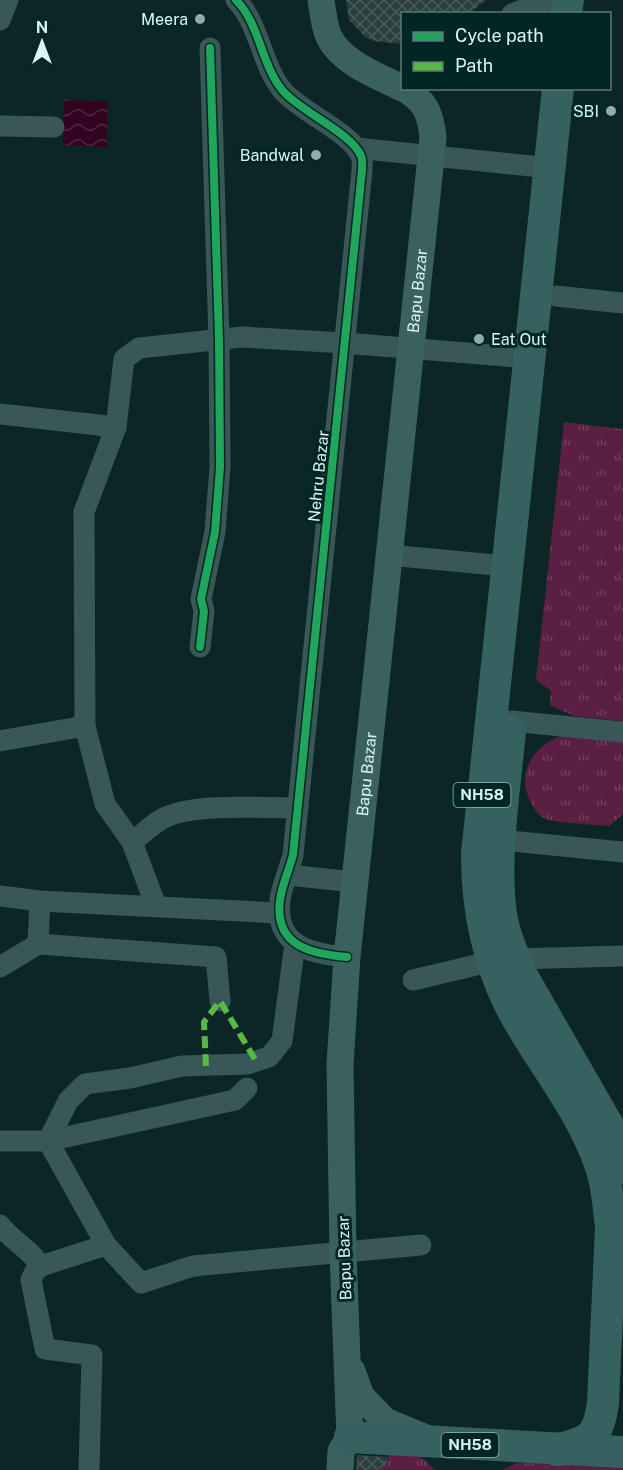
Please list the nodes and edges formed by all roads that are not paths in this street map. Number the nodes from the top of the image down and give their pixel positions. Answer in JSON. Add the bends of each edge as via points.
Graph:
{"nodes":[{"id":1,"x":8,"y":0,"type":"edge"},
{"id":2,"x":236,"y":0,"type":"edge"},
{"id":3,"x":321,"y":0,"type":"edge"},
{"id":4,"x":548,"y":0,"type":"edge"},
{"id":5,"x":517,"y":12,"type":"edge"},
{"id":6,"x":0,"y":20,"type":"edge"},
{"id":7,"x":210,"y":48,"type":"dead end"},
{"id":8,"x":401,"y":86,"type":"edge"},
{"id":9,"x":408,"y":90,"type":"edge"},
{"id":10,"x":558,"y":90,"type":"edge"},
{"id":11,"x":579,"y":90,"type":"edge"},
{"id":12,"x":0,"y":126,"type":"edge"},
{"id":13,"x":54,"y":127,"type":"dead end"},
{"id":14,"x":356,"y":148,"type":"junction"},
{"id":15,"x":432,"y":156,"type":"junction"},
{"id":16,"x":550,"y":168,"type":"junction"},
{"id":17,"x":556,"y":296,"type":"junction"},
{"id":18,"x":623,"y":303,"type":"edge"},
{"id":19,"x":219,"y":340,"type":"junction"},
{"id":20,"x":345,"y":343,"type":"junction"},
{"id":21,"x":411,"y":348,"type":"junction"},
{"id":22,"x":529,"y":358,"type":"junction"},
{"id":23,"x":0,"y":414,"type":"edge"},
{"id":24,"x":116,"y":427,"type":"junction"},
{"id":25,"x":389,"y":555,"type":"junction"},
{"id":26,"x":507,"y":566,"type":"junction"},
{"id":27,"x":200,"y":647,"type":"dead end"},
{"id":28,"x":511,"y":721,"type":"junction"},
{"id":29,"x":85,"y":726,"type":"junction"},
{"id":30,"x":623,"y":732,"type":"edge"},
{"id":31,"x":0,"y":741,"type":"edge"},
{"id":32,"x":298,"y":808,"type":"junction"},
{"id":33,"x":500,"y":840,"type":"junction"},
{"id":34,"x":132,"y":842,"type":"junction"},
{"id":35,"x":623,"y":852,"type":"edge"},
{"id":36,"x":288,"y":875,"type":"junction"},
{"id":37,"x":354,"y":882,"type":"junction"},
{"id":38,"x":0,"y":896,"type":"edge"},
{"id":39,"x":40,"y":901,"type":"junction"},
{"id":40,"x":156,"y":906,"type":"junction"},
{"id":41,"x":279,"y":913,"type":"junction"},
{"id":42,"x":295,"y":943,"type":"junction"},
{"id":43,"x":38,"y":944,"type":"junction"},
{"id":44,"x":623,"y":956,"type":"edge"},
{"id":45,"x":347,"y":957,"type":"junction"},
{"id":46,"x":503,"y":960,"type":"junction"},
{"id":47,"x":0,"y":967,"type":"edge"},
{"id":48,"x":414,"y":980,"type":"dead end"},
{"id":49,"x":220,"y":1001,"type":"dead end"},
{"id":50,"x":247,"y":1088,"type":"dead end"},
{"id":51,"x":618,"y":1131,"type":"edge"},
{"id":52,"x":0,"y":1141,"type":"edge"},
{"id":53,"x":48,"y":1141,"type":"junction"},
{"id":54,"x":623,"y":1168,"type":"edge"},
{"id":55,"x":0,"y":1225,"type":"edge"},
{"id":56,"x":106,"y":1245,"type":"junction"},
{"id":57,"x":421,"y":1245,"type":"dead end"},
{"id":58,"x":343,"y":1254,"type":"junction"},
{"id":59,"x":41,"y":1266,"type":"junction"},
{"id":60,"x":347,"y":1359,"type":"junction"},
{"id":61,"x":350,"y":1437,"type":"junction"},
{"id":62,"x":558,"y":1450,"type":"junction"},
{"id":63,"x":623,"y":1452,"type":"edge"},
{"id":64,"x":457,"y":1457,"type":"edge"},
{"id":65,"x":89,"y":1470,"type":"edge"},
{"id":66,"x":340,"y":1470,"type":"edge"}],
"edges":[{"from":1,"to":6,"type":"street"},
{"from":2,"to":14,"type":"street","via":[[282,90]]},
{"from":3,"to":8,"type":"main road","name":"Bapu Bazar","via":[[330,37],[341,52]]},
{"from":4,"to":5,"type":"street"},
{"from":7,"to":19,"type":"street"},
{"from":9,"to":15,"type":"main road","name":"Bapu Bazar","via":[[429,114]]},
{"from":10,"to":16,"type":"highway","number":"NH58"},
{"from":11,"to":17,"type":"highway","number":"NH58"},
{"from":12,"to":13,"type":"street"},
{"from":14,"to":15,"type":"street"},
{"from":14,"to":20,"type":"street","name":"Nehru Bazar","via":[[362,157],[362,170]]},
{"from":15,"to":16,"type":"street"},
{"from":15,"to":21,"type":"main road","name":"Bapu Bazar"},
{"from":16,"to":22,"type":"highway","number":"NH58"},
{"from":17,"to":18,"type":"street"},
{"from":17,"to":28,"type":"highway","number":"NH58"},
{"from":19,"to":20,"type":"street","via":[[242,337]]},
{"from":19,"to":24,"type":"street","via":[[139,348],[124,359]]},
{"from":19,"to":27,"type":"street","via":[[220,467],[215,532],[201,599],[204,611]]},
{"from":20,"to":21,"type":"street"},
{"from":20,"to":32,"type":"street","name":"Nehru Bazar"},
{"from":21,"to":22,"type":"street"},
{"from":21,"to":25,"type":"main road","name":"Bapu Bazar"},
{"from":22,"to":26,"type":"highway","number":"NH58"},
{"from":23,"to":24,"type":"street"},
{"from":24,"to":29,"type":"street","via":[[84,512]]},
{"from":25,"to":26,"type":"street"},
{"from":25,"to":37,"type":"main road","name":"Bapu Bazar"},
{"from":26,"to":46,"type":"highway","number":"NH58","via":[[477,844],[478,894],[486,935]]},
{"from":28,"to":30,"type":"street"},
{"from":28,"to":33,"type":"highway","number":"NH58"},
{"from":29,"to":31,"type":"street"},
{"from":29,"to":34,"type":"street","via":[[105,804]]},
{"from":32,"to":34,"type":"street","via":[[196,810],[166,817]]},
{"from":32,"to":36,"type":"street","name":"Nehru Bazar"},
{"from":33,"to":35,"type":"street"},
{"from":33,"to":46,"type":"highway","number":"NH58"},
{"from":34,"to":40,"type":"street"},
{"from":36,"to":37,"type":"street"},
{"from":36,"to":41,"type":"street","name":"Nehru Bazar"},
{"from":37,"to":45,"type":"main road","name":"Bapu Bazar"},
{"from":38,"to":39,"type":"street"},
{"from":39,"to":40,"type":"street"},
{"from":39,"to":43,"type":"street"},
{"from":40,"to":41,"type":"street"},
{"from":41,"to":42,"type":"street","via":[[281,925]]},
{"from":42,"to":45,"type":"street","via":[[315,953]]},
{"from":42,"to":53,"type":"street","via":[[282,1041],[269,1057],[247,1064],[182,1066],[85,1084],[68,1101]]},
{"from":43,"to":47,"type":"street"},
{"from":43,"to":49,"type":"street","via":[[216,957]]},
{"from":44,"to":46,"type":"street"},
{"from":45,"to":58,"type":"main road","name":"Bapu Bazar","via":[[340,1064]]},
{"from":46,"to":48,"type":"street"},
{"from":46,"to":51,"type":"highway","number":"NH58","via":[[539,1008]]},
{"from":46,"to":62,"type":"highway","number":"NH58","via":[[509,1003],[588,1138],[609,1202],[600,1422],[596,1431],[579,1444]]},
{"from":50,"to":53,"type":"street","via":[[235,1100]]},
{"from":51,"to":54,"type":"highway","number":"NH58"},
{"from":52,"to":53,"type":"street"},
{"from":53,"to":56,"type":"street"},
{"from":55,"to":59,"type":"street"},
{"from":56,"to":58,"type":"street","via":[[141,1283],[193,1266]]},
{"from":56,"to":59,"type":"street"},
{"from":57,"to":58,"type":"street"},
{"from":58,"to":60,"type":"main road","name":"Bapu Bazar"},
{"from":59,"to":65,"type":"street","via":[[31,1280],[45,1349],[92,1355]]},
{"from":60,"to":61,"type":"main road","name":"Bapu Bazar"},
{"from":60,"to":64,"type":"main road","via":[[361,1396],[385,1421]]},
{"from":61,"to":64,"type":"highway","number":"NH58"},
{"from":61,"to":66,"type":"main road","name":"Bapu Bazar","via":[[341,1451]]},
{"from":62,"to":63,"type":"highway","number":"NH58"},
{"from":62,"to":64,"type":"highway","number":"NH58"}]}
